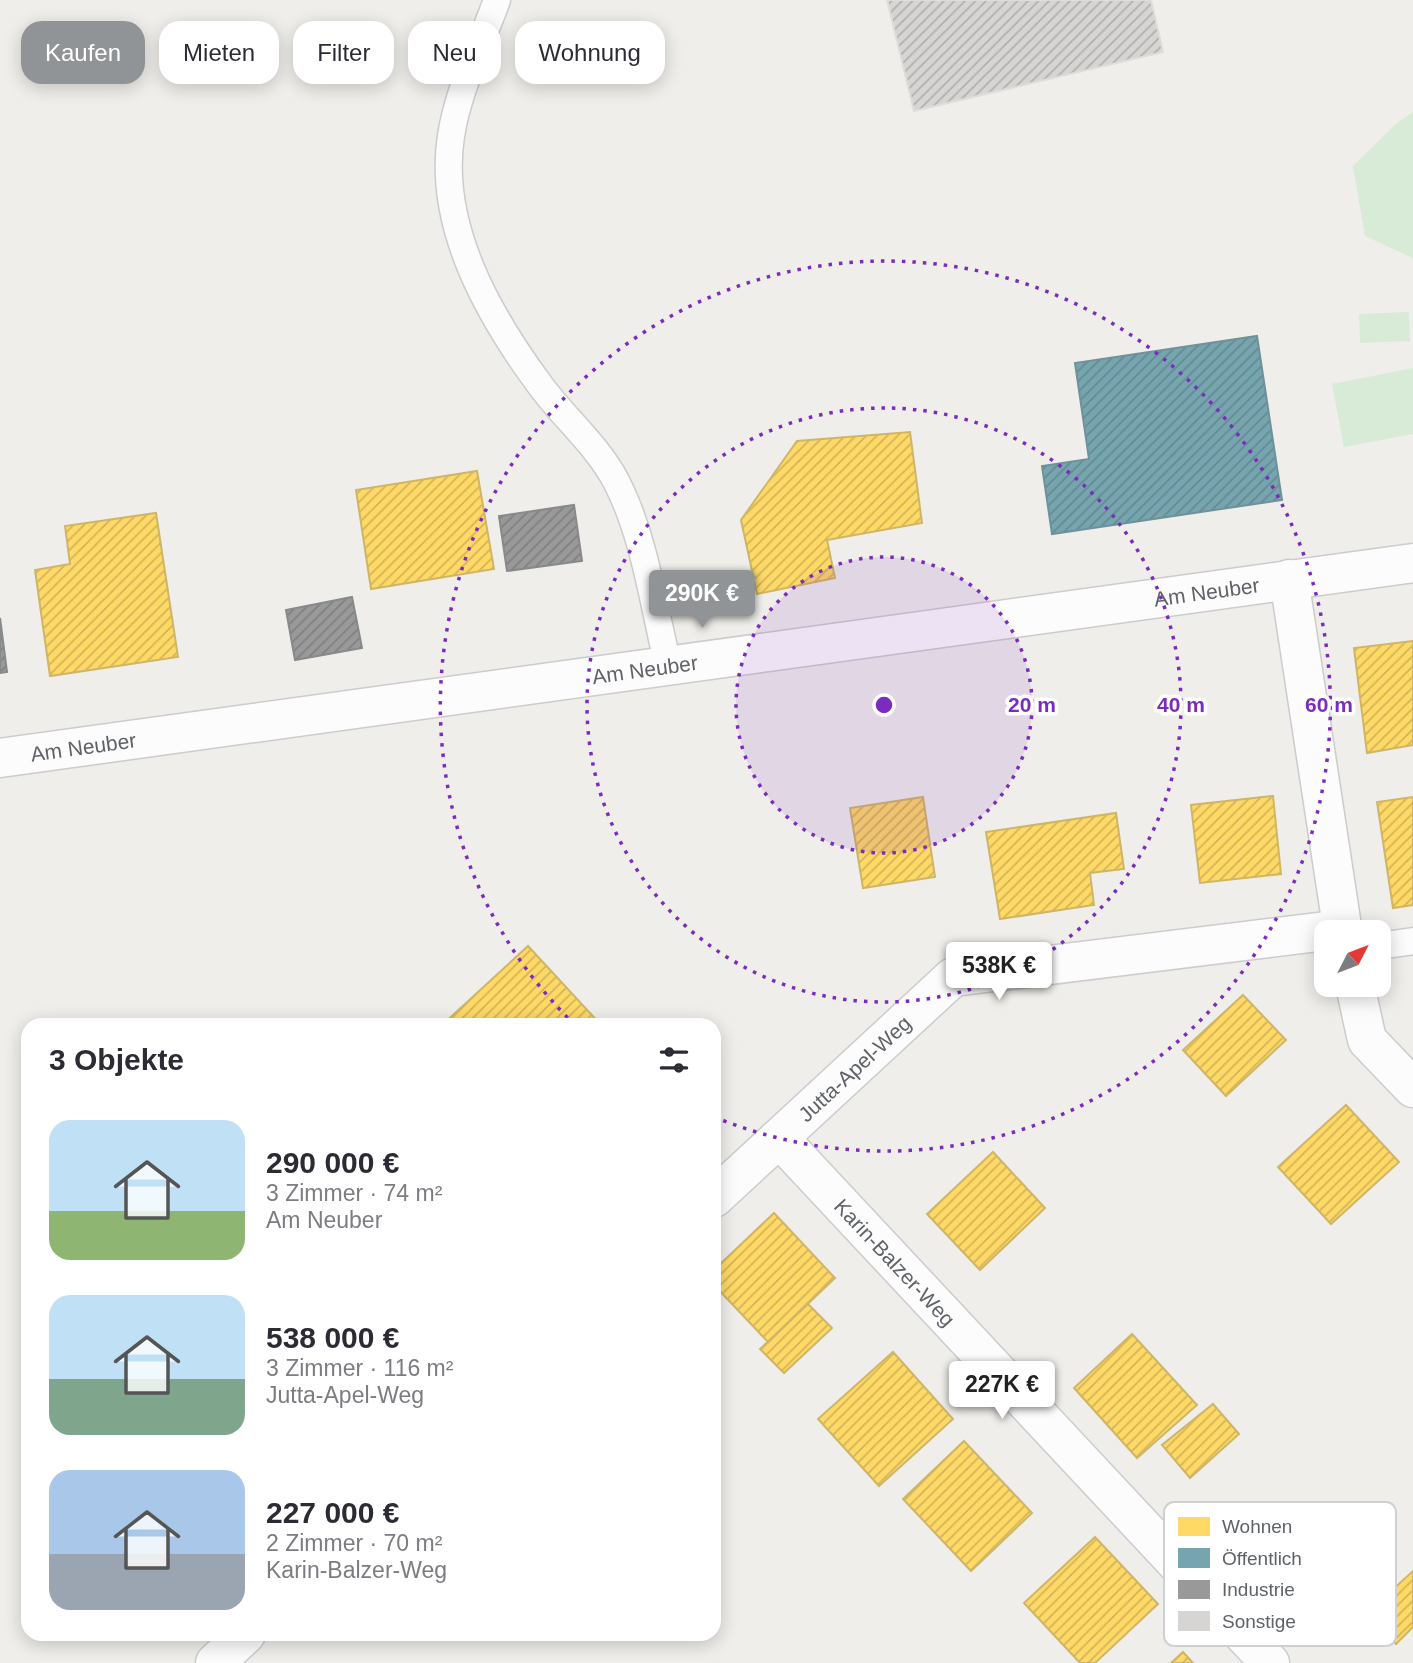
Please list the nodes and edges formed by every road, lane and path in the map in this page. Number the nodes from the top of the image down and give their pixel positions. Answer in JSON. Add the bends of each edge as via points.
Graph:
{"nodes":[{"id":1,"x":497,"y":0,"type":"edge"},
{"id":2,"x":1413,"y":563,"type":"edge"},
{"id":3,"x":1289,"y":579,"type":"junction"},
{"id":4,"x":668,"y":665,"type":"junction"},
{"id":5,"x":0,"y":758,"type":"edge"},
{"id":6,"x":1343,"y":920,"type":"edge"},
{"id":7,"x":1314,"y":936,"type":"edge"},
{"id":8,"x":1413,"y":941,"type":"edge"},
{"id":9,"x":1391,"y":944,"type":"edge"},
{"id":10,"x":1358,"y":998,"type":"edge"},
{"id":11,"x":1413,"y":1088,"type":"edge"},
{"id":12,"x":779,"y":1138,"type":"junction"},
{"id":13,"x":721,"y":1192,"type":"edge"},
{"id":14,"x":1164,"y":1550,"type":"edge"},
{"id":15,"x":239,"y":1641,"type":"edge"},
{"id":16,"x":1253,"y":1646,"type":"edge"},
{"id":17,"x":215,"y":1663,"type":"edge"},
{"id":18,"x":1269,"y":1663,"type":"edge"}],
"edges":[{"from":1,"to":4,"type":"lane","via":[[451,136],[450,190],[455,215],[464,247],[507,340],[607,467],[632,513]]},
{"from":2,"to":3,"type":"street","name":"Am Neuber"},
{"from":3,"to":4,"type":"street","name":"Am Neuber"},
{"from":3,"to":6,"type":"street"},
{"from":4,"to":5,"type":"street","name":"Am Neuber"},
{"from":7,"to":12,"type":"street","name":"Jutta-Apel-Weg","via":[[953,977]]},
{"from":8,"to":9,"type":"lane"},
{"from":10,"to":11,"type":"street","via":[[1367,1040]]},
{"from":12,"to":13,"type":"street","name":"Jutta-Apel-Weg"},
{"from":12,"to":14,"type":"street","name":"Karin-Balzer-Weg"},
{"from":15,"to":17,"type":"street"},
{"from":16,"to":18,"type":"street","name":"Karin-Balzer-Weg"}]}
